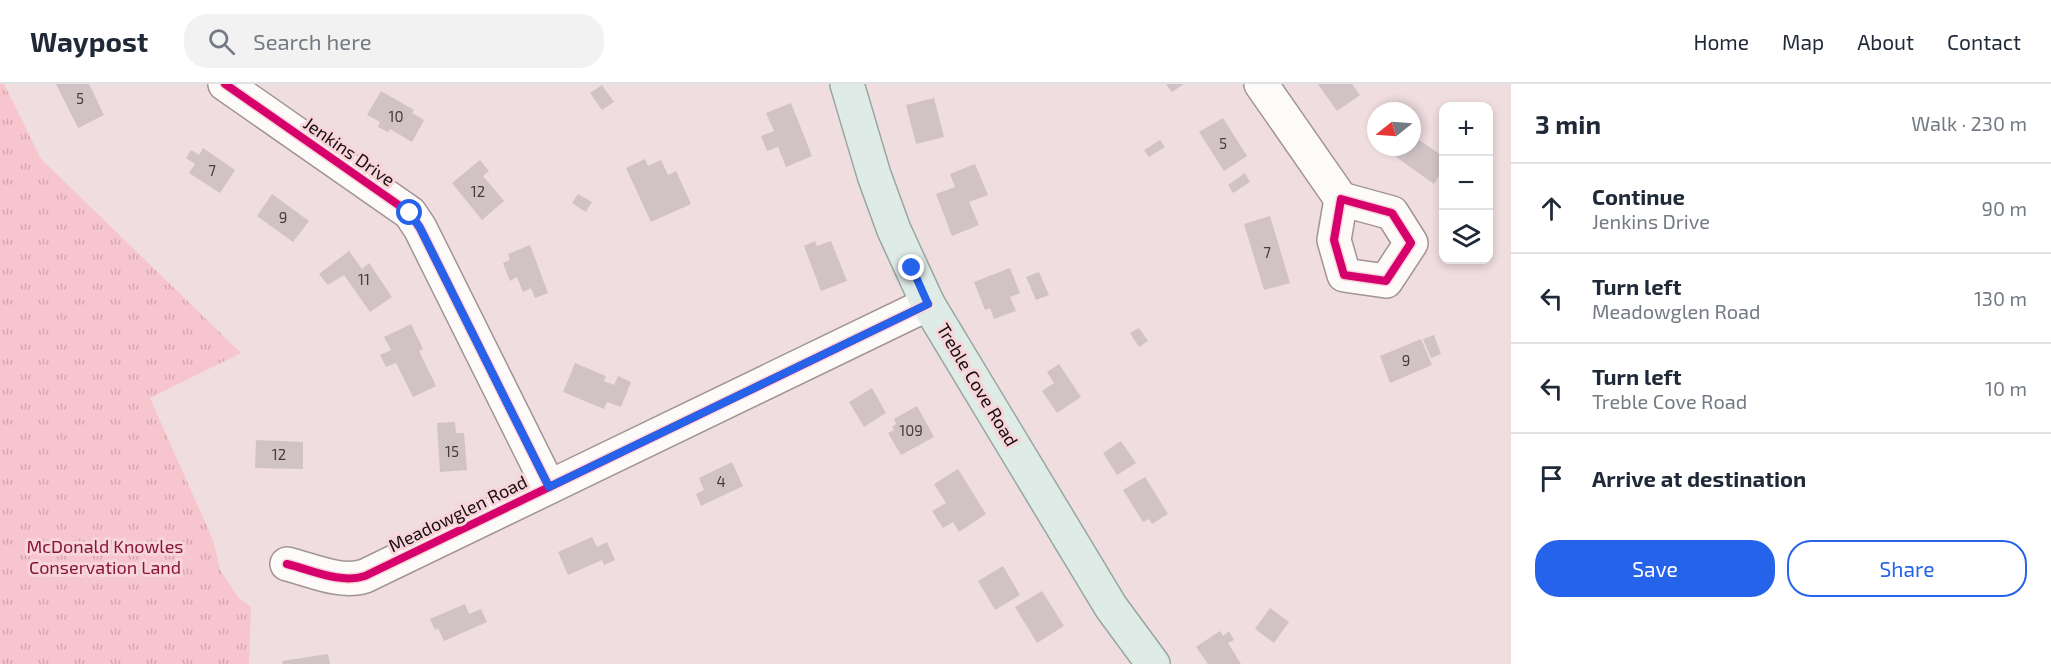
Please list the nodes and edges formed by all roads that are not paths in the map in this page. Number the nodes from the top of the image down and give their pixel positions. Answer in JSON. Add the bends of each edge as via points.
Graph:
{"nodes":[{"id":1,"x":225,"y":84,"type":"edge"},
{"id":2,"x":847,"y":84,"type":"edge"},
{"id":3,"x":1261,"y":84,"type":"edge"},
{"id":4,"x":1341,"y":199,"type":"dead end"},
{"id":5,"x":928,"y":304,"type":"junction"},
{"id":6,"x":549,"y":487,"type":"junction"},
{"id":7,"x":287,"y":564,"type":"dead end"},
{"id":8,"x":1153,"y":664,"type":"edge"}],
"edges":[{"from":1,"to":6,"type":"street","name":"Jenkins Drive","via":[[410,213]]},
{"from":2,"to":5,"type":"main road","name":"Treble Cove Road","via":[[894,230]]},
{"from":3,"to":4,"type":"street"},
{"from":5,"to":6,"type":"street","name":"Meadowglen Road"},
{"from":5,"to":8,"type":"main road","name":"Treble Cove Road","via":[[1111,607]]},
{"from":6,"to":7,"type":"street","name":"Meadowglen Road","via":[[355,579]]}]}
